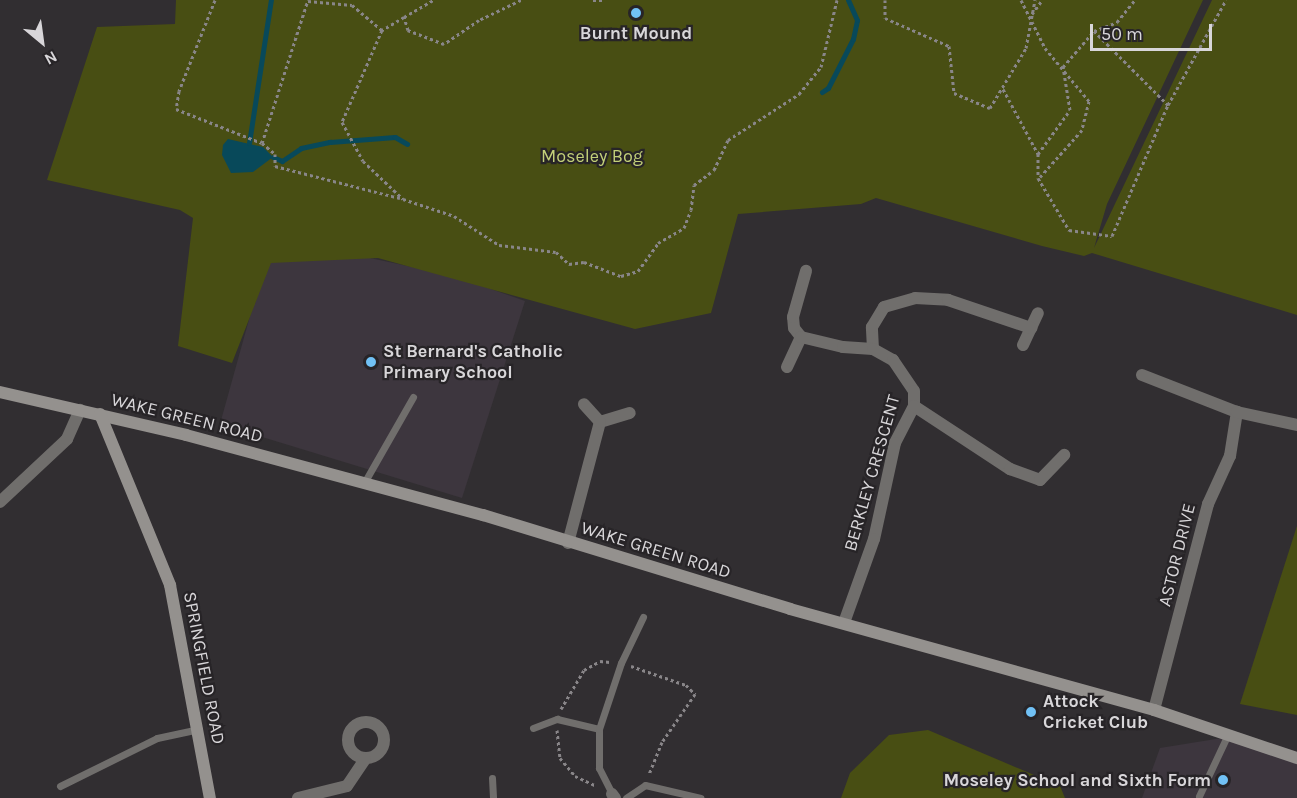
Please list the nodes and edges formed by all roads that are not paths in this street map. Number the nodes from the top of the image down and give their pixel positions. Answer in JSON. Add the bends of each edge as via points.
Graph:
{"nodes":[{"id":1,"x":806,"y":271,"type":"dead end"},
{"id":2,"x":1038,"y":313,"type":"dead end"},
{"id":3,"x":1030,"y":328,"type":"junction"},
{"id":4,"x":801,"y":337,"type":"junction"},
{"id":5,"x":1023,"y":345,"type":"dead end"},
{"id":6,"x":873,"y":349,"type":"junction"},
{"id":7,"x":787,"y":367,"type":"dead end"},
{"id":8,"x":1142,"y":375,"type":"dead end"},
{"id":9,"x":0,"y":392,"type":"edge"},
{"id":10,"x":413,"y":397,"type":"dead end"},
{"id":11,"x":584,"y":404,"type":"dead end"},
{"id":12,"x":914,"y":406,"type":"junction"},
{"id":13,"x":80,"y":410,"type":"junction"},
{"id":14,"x":1238,"y":412,"type":"junction"},
{"id":15,"x":630,"y":413,"type":"dead end"},
{"id":16,"x":100,"y":414,"type":"junction"},
{"id":17,"x":600,"y":422,"type":"junction"},
{"id":18,"x":1297,"y":425,"type":"edge"},
{"id":19,"x":1064,"y":455,"type":"dead end"},
{"id":20,"x":364,"y":483,"type":"junction"},
{"id":21,"x":0,"y":502,"type":"edge"},
{"id":22,"x":568,"y":543,"type":"junction"},
{"id":23,"x":643,"y":617,"type":"dead end"},
{"id":24,"x":844,"y":623,"type":"junction"},
{"id":25,"x":1155,"y":710,"type":"junction"},
{"id":26,"x":533,"y":728,"type":"dead end"},
{"id":27,"x":199,"y":729,"type":"junction"},
{"id":28,"x":598,"y":729,"type":"junction"},
{"id":29,"x":1228,"y":734,"type":"junction"},
{"id":30,"x":1297,"y":758,"type":"edge"},
{"id":31,"x":364,"y":759,"type":"dead end"},
{"id":32,"x":492,"y":778,"type":"dead end"},
{"id":33,"x":60,"y":786,"type":"dead end"},
{"id":34,"x":613,"y":796,"type":"edge"},
{"id":35,"x":1199,"y":796,"type":"dead end"},
{"id":36,"x":210,"y":798,"type":"edge"},
{"id":37,"x":298,"y":798,"type":"edge"},
{"id":38,"x":493,"y":798,"type":"edge"},
{"id":39,"x":626,"y":798,"type":"edge"},
{"id":40,"x":700,"y":798,"type":"edge"}],
"edges":[{"from":1,"to":4,"type":"street","via":[[793,317],[794,328]]},
{"from":2,"to":3,"type":"street"},
{"from":3,"to":5,"type":"street"},
{"from":3,"to":6,"type":"street","via":[[948,300],[915,298],[884,307],[872,327]]},
{"from":4,"to":6,"type":"street"},
{"from":4,"to":7,"type":"street"},
{"from":6,"to":12,"type":"street","name":"BERKLEY CRESCENT","via":[[893,360],[905,375],[914,391]]},
{"from":8,"to":14,"type":"street"},
{"from":9,"to":13,"type":"street","name":"WAKE GREEN ROAD"},
{"from":10,"to":20,"type":"lane"},
{"from":11,"to":17,"type":"street"},
{"from":12,"to":19,"type":"street","via":[[1010,469],[1040,480]]},
{"from":12,"to":24,"type":"street","name":"BERKLEY CRESCENT","via":[[896,443],[874,539]]},
{"from":13,"to":16,"type":"street","name":"WAKE GREEN ROAD"},
{"from":13,"to":21,"type":"street","via":[[67,439]]},
{"from":14,"to":18,"type":"street"},
{"from":14,"to":25,"type":"street","name":"ASTOR DRIVE","via":[[1230,456],[1208,504]]},
{"from":15,"to":17,"type":"street"},
{"from":16,"to":20,"type":"street","name":"WAKE GREEN ROAD"},
{"from":16,"to":27,"type":"street","name":"SPRINGFIELD ROAD","via":[[170,585]]},
{"from":17,"to":22,"type":"street"},
{"from":20,"to":22,"type":"street","name":"WAKE GREEN ROAD"},
{"from":22,"to":24,"type":"street","name":"WAKE GREEN ROAD"},
{"from":23,"to":28,"type":"lane","via":[[621,663]]},
{"from":24,"to":25,"type":"street","name":"WAKE GREEN ROAD"},
{"from":25,"to":29,"type":"street","name":"WAKE GREEN ROAD"},
{"from":26,"to":28,"type":"lane","via":[[557,720]]},
{"from":27,"to":33,"type":"lane","via":[[157,738]]},
{"from":27,"to":36,"type":"street","name":"SPRINGFIELD ROAD"},
{"from":28,"to":34,"type":"lane","via":[[599,768]]},
{"from":29,"to":30,"type":"street","name":"WAKE GREEN ROAD"},
{"from":29,"to":35,"type":"lane"},
{"from":31,"to":37,"type":"street","via":[[347,786]]},
{"from":32,"to":38,"type":"lane"},
{"from":39,"to":40,"type":"lane","via":[[645,785]]}]}
